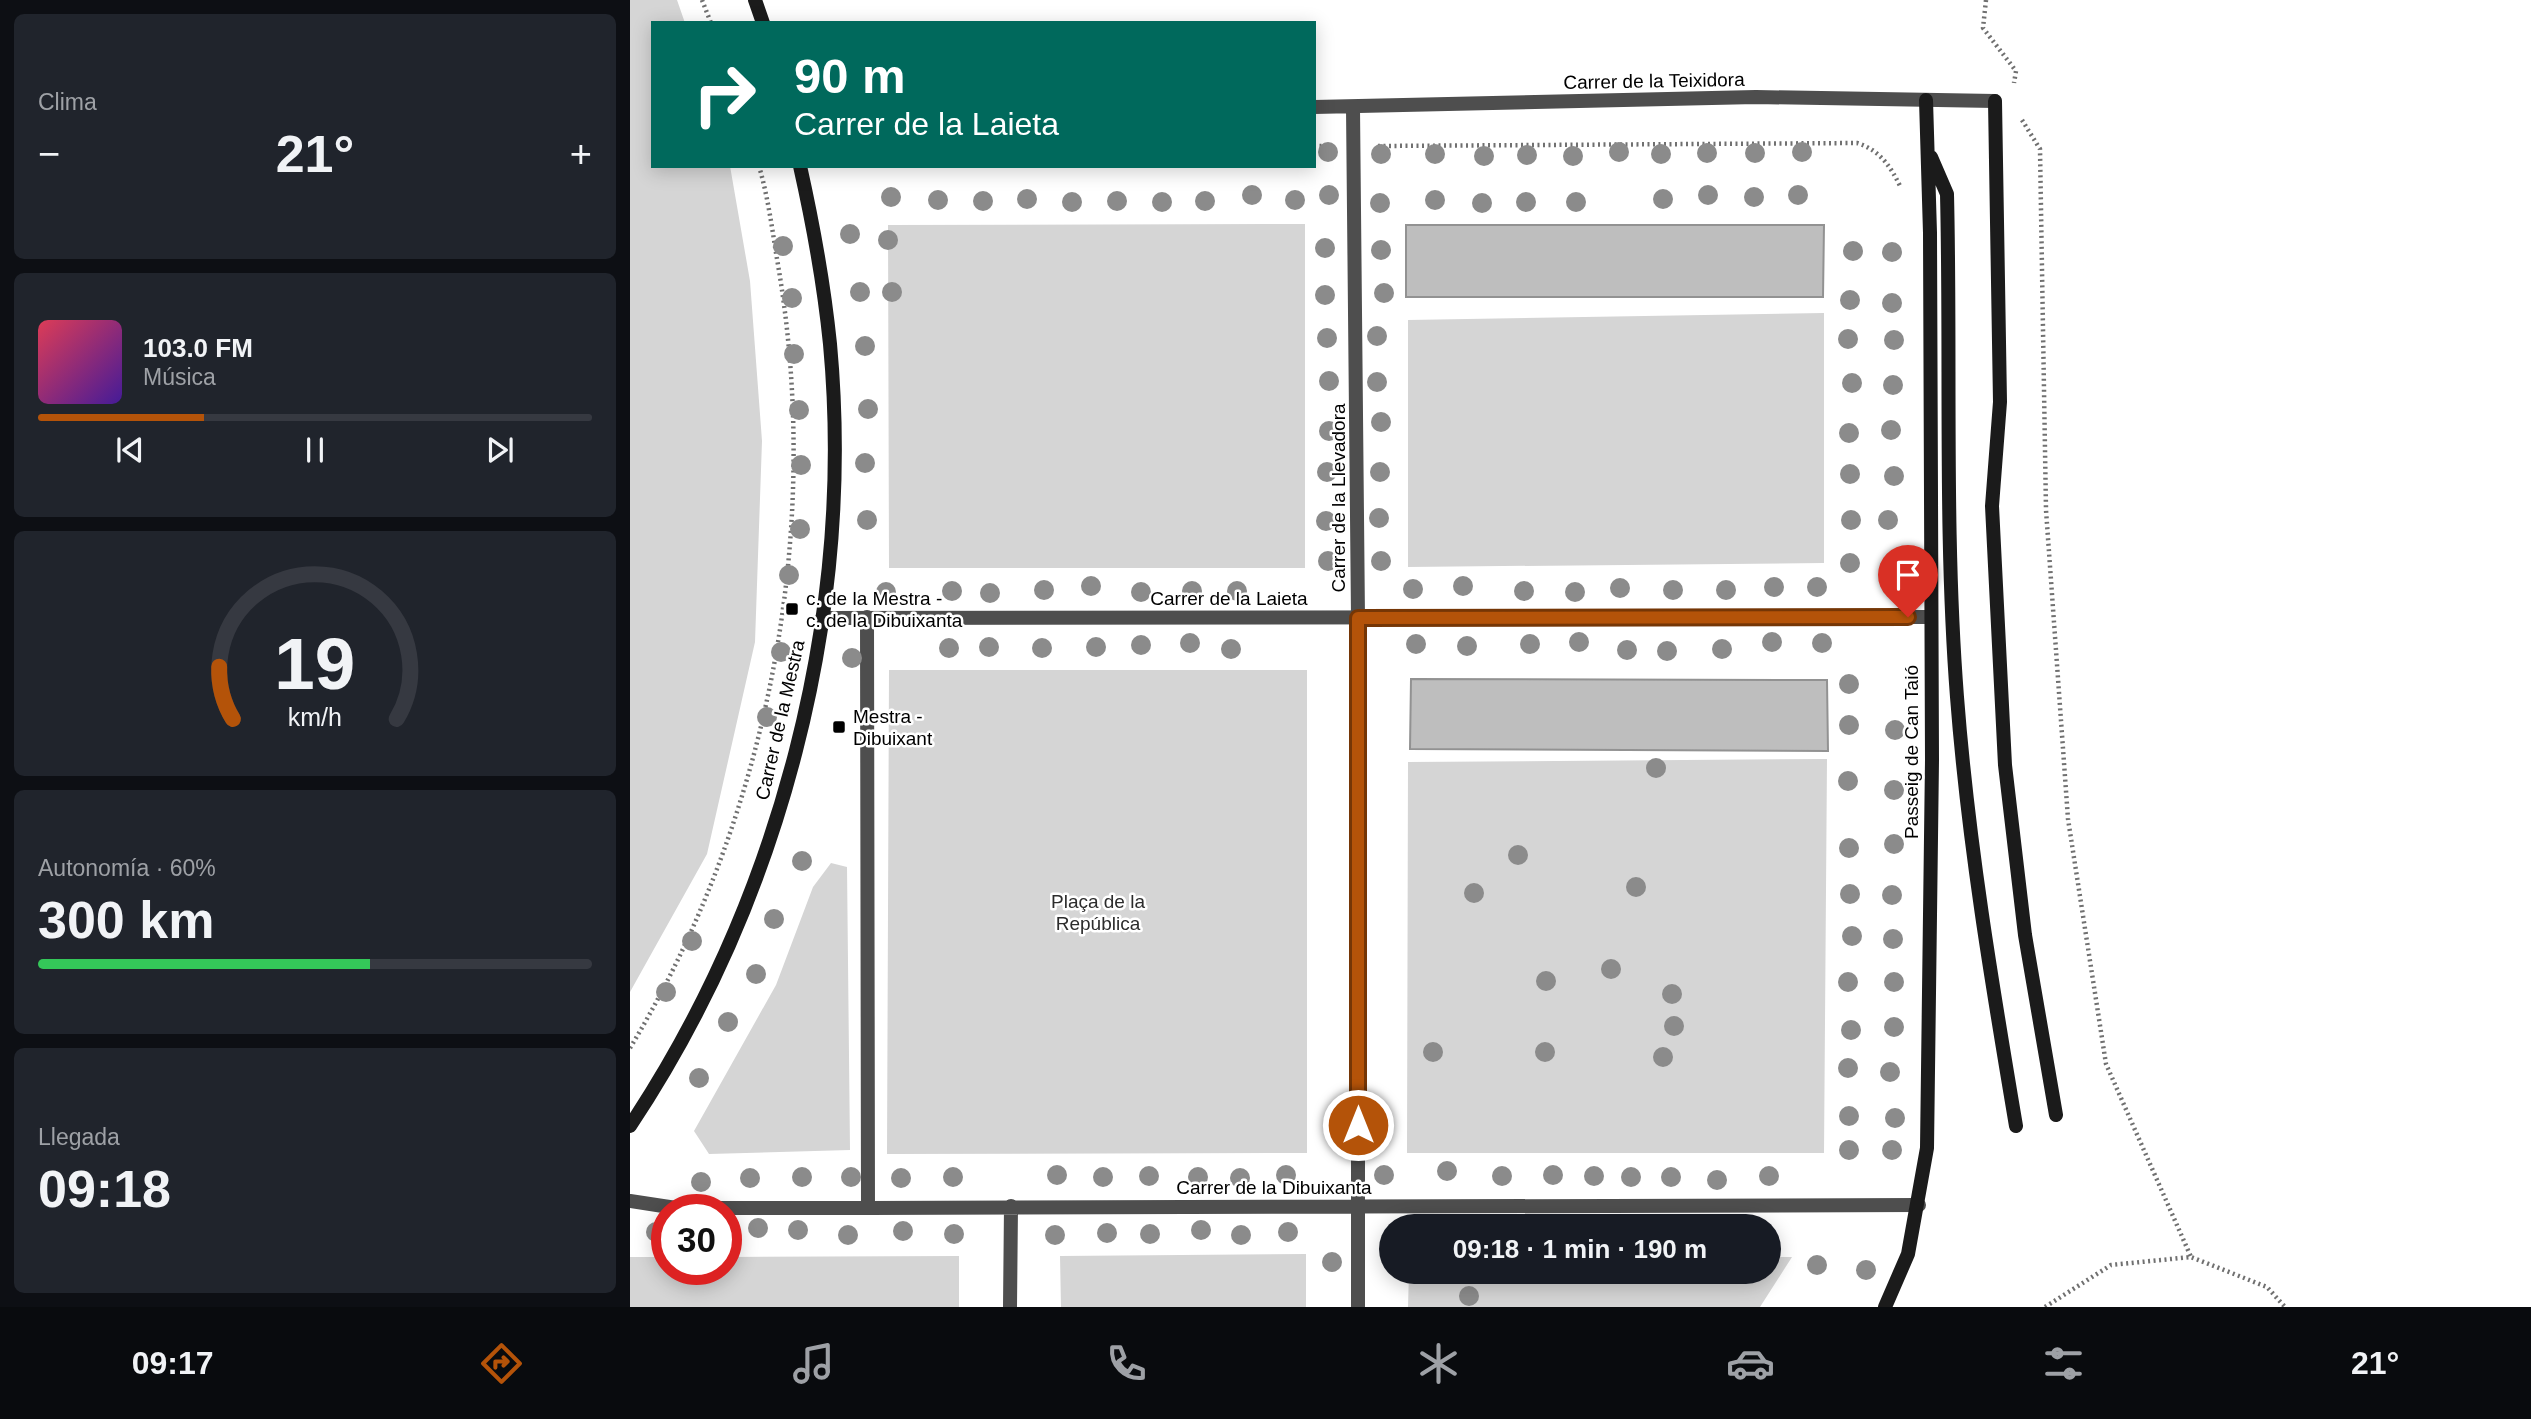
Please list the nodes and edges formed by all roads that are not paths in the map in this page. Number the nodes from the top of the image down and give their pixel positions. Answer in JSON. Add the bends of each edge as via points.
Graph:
{"nodes":[{"id":1,"x":755,"y":0,"type":"edge"},
{"id":2,"x":762,"y":21,"type":"edge"},
{"id":3,"x":1926,"y":100,"type":"junction"},
{"id":4,"x":1995,"y":101,"type":"joint"},
{"id":5,"x":1316,"y":107,"type":"edge"},
{"id":6,"x":1353,"y":108,"type":"junction"},
{"id":7,"x":1927,"y":149,"type":"junction"},
{"id":8,"x":800,"y":168,"type":"edge"},
{"id":9,"x":867,"y":617,"type":"junction"},
{"id":10,"x":1930,"y":617,"type":"junction"},
{"id":11,"x":822,"y":618,"type":"junction"},
{"id":12,"x":1358,"y":618,"type":"junction"},
{"id":13,"x":2056,"y":1115,"type":"dead end"},
{"id":14,"x":630,"y":1126,"type":"edge"},
{"id":15,"x":2016,"y":1126,"type":"dead end"},
{"id":16,"x":630,"y":1201,"type":"edge"},
{"id":17,"x":1919,"y":1205,"type":"junction"},
{"id":18,"x":1011,"y":1206,"type":"junction"},
{"id":19,"x":1358,"y":1206,"type":"junction"},
{"id":20,"x":868,"y":1209,"type":"junction"},
{"id":21,"x":1010,"y":1307,"type":"edge"},
{"id":22,"x":1358,"y":1307,"type":"edge"},
{"id":23,"x":1885,"y":1307,"type":"edge"}],
"edges":[{"from":1,"to":2,"type":"main road"},
{"from":3,"to":4,"type":"street","name":"Carrer de la Teixidora"},
{"from":3,"to":6,"type":"street","name":"Carrer de la Teixidora","via":[[1756,97]]},
{"from":3,"to":7,"type":"main road","name":"Passeig de Can Taió"},
{"from":4,"to":13,"type":"main road","via":[[2000,402],[1992,506],[2005,765],[2025,935]]},
{"from":5,"to":6,"type":"street","name":"Carrer de la Teixidora"},
{"from":6,"to":12,"type":"street","name":"Carrer de la Llevadora"},
{"from":7,"to":10,"type":"main road","name":"Passeig de Can Taió"},
{"from":7,"to":15,"type":"main road","name":"Passeig de Can Taió","via":[[1947,194],[1949,498],[1957,696],[1985,940]]},
{"from":8,"to":11,"type":"main road","name":"Carrer de la Mestra","via":[[830,344],[833,477]]},
{"from":9,"to":11,"type":"street","name":"Carrer de la Laieta"},
{"from":9,"to":12,"type":"street","name":"Carrer de la Laieta"},
{"from":9,"to":20,"type":"street"},
{"from":10,"to":12,"type":"street","name":"Carrer de la Laieta"},
{"from":10,"to":17,"type":"main road","name":"Passeig de Can Taió","via":[[1927,1147]]},
{"from":11,"to":14,"type":"main road","name":"Carrer de la Mestra","via":[[798,743],[756,880],[691,1021]]},
{"from":12,"to":19,"type":"street","name":"Carrer de la Llevadora"},
{"from":16,"to":20,"type":"street","name":"Carrer de la Dibuixanta","via":[[676,1208]]},
{"from":17,"to":19,"type":"street","name":"Carrer de la Dibuixanta"},
{"from":17,"to":23,"type":"main road","name":"Passeig de Can Taió","via":[[1908,1254]]},
{"from":18,"to":19,"type":"street","name":"Carrer de la Dibuixanta"},
{"from":18,"to":20,"type":"street","name":"Carrer de la Dibuixanta"},
{"from":18,"to":21,"type":"street"},
{"from":19,"to":22,"type":"street","name":"Carrer de la Llevadora"}]}
